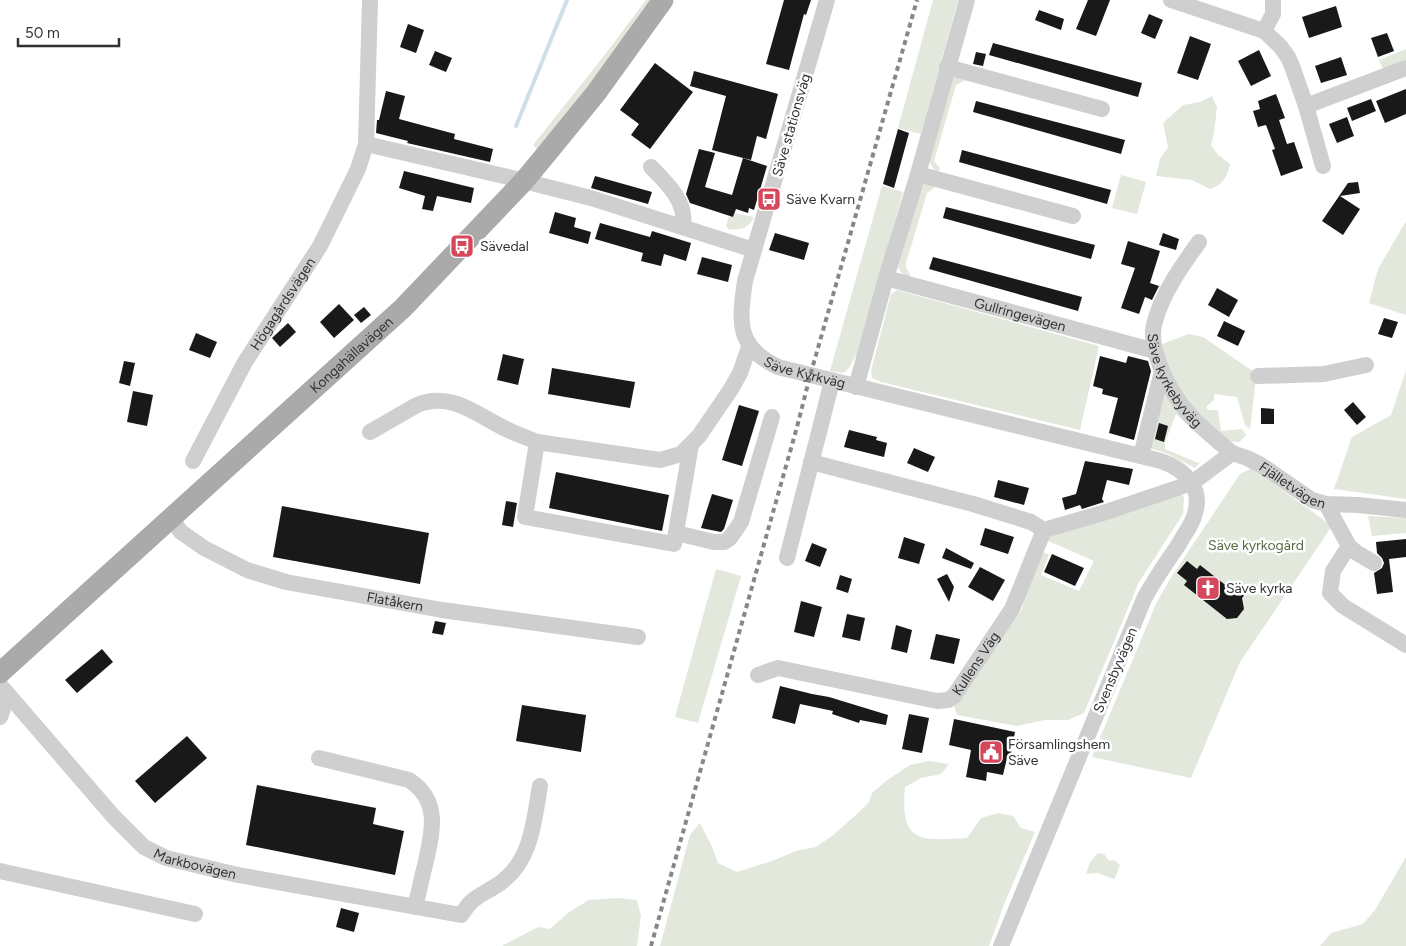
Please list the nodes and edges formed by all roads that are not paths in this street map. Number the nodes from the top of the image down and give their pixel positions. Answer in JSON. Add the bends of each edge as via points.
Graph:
{"nodes":[{"id":1,"x":370,"y":0,"type":"edge"},
{"id":2,"x":663,"y":0,"type":"edge"},
{"id":3,"x":827,"y":0,"type":"edge"},
{"id":4,"x":967,"y":0,"type":"edge"},
{"id":5,"x":1171,"y":0,"type":"edge"},
{"id":6,"x":1273,"y":0,"type":"edge"},
{"id":7,"x":1264,"y":31,"type":"junction"},
{"id":8,"x":947,"y":67,"type":"junction"},
{"id":9,"x":1406,"y":68,"type":"edge"},
{"id":10,"x":1306,"y":106,"type":"junction"},
{"id":11,"x":1102,"y":109,"type":"dead end"},
{"id":12,"x":366,"y":144,"type":"junction"},
{"id":13,"x":1323,"y":166,"type":"dead end"},
{"id":14,"x":651,"y":167,"type":"dead end"},
{"id":15,"x":918,"y":174,"type":"junction"},
{"id":16,"x":523,"y":182,"type":"junction"},
{"id":17,"x":1074,"y":216,"type":"dead end"},
{"id":18,"x":683,"y":226,"type":"junction"},
{"id":19,"x":1199,"y":242,"type":"dead end"},
{"id":20,"x":754,"y":250,"type":"junction"},
{"id":21,"x":886,"y":278,"type":"junction"},
{"id":22,"x":749,"y":347,"type":"junction"},
{"id":23,"x":1155,"y":351,"type":"junction"},
{"id":24,"x":1366,"y":365,"type":"dead end"},
{"id":25,"x":1162,"y":371,"type":"junction"},
{"id":26,"x":1258,"y":376,"type":"dead end"},
{"id":27,"x":832,"y":381,"type":"junction"},
{"id":28,"x":856,"y":387,"type":"junction"},
{"id":29,"x":772,"y":417,"type":"dead end"},
{"id":30,"x":370,"y":432,"type":"dead end"},
{"id":31,"x":537,"y":442,"type":"junction"},
{"id":32,"x":690,"y":445,"type":"junction"},
{"id":33,"x":1232,"y":453,"type":"junction"},
{"id":34,"x":1141,"y":456,"type":"junction"},
{"id":35,"x":193,"y":461,"type":"dead end"},
{"id":36,"x":811,"y":462,"type":"junction"},
{"id":37,"x":1192,"y":483,"type":"junction"},
{"id":38,"x":1326,"y":504,"type":"junction"},
{"id":39,"x":1406,"y":510,"type":"edge"},
{"id":40,"x":171,"y":518,"type":"junction"},
{"id":41,"x":1044,"y":530,"type":"junction"},
{"id":42,"x":676,"y":533,"type":"junction"},
{"id":43,"x":1349,"y":546,"type":"junction"},
{"id":44,"x":787,"y":558,"type":"dead end"},
{"id":45,"x":1374,"y":563,"type":"dead end"},
{"id":46,"x":638,"y":636,"type":"dead end"},
{"id":47,"x":1406,"y":645,"type":"edge"},
{"id":48,"x":0,"y":673,"type":"edge"},
{"id":49,"x":758,"y":675,"type":"dead end"},
{"id":50,"x":4,"y":690,"type":"edge"},
{"id":51,"x":0,"y":716,"type":"edge"},
{"id":52,"x":319,"y":758,"type":"dead end"},
{"id":53,"x":540,"y":786,"type":"dead end"},
{"id":54,"x":0,"y":871,"type":"edge"},
{"id":55,"x":415,"y":907,"type":"junction"},
{"id":56,"x":195,"y":914,"type":"dead end"},
{"id":57,"x":1000,"y":946,"type":"edge"}],
"edges":[{"from":1,"to":12,"type":"street","name":"Högagårdsvägen"},
{"from":2,"to":16,"type":"main road","name":"Kongahällavägen","via":[[584,108]]},
{"from":3,"to":20,"type":"street","name":"Säve stationsväg"},
{"from":4,"to":8,"type":"street"},
{"from":5,"to":7,"type":"street"},
{"from":6,"to":7,"type":"street","via":[[1273,14]]},
{"from":7,"to":10,"type":"street","via":[[1288,57]]},
{"from":8,"to":11,"type":"street"},
{"from":8,"to":15,"type":"street"},
{"from":9,"to":10,"type":"street"},
{"from":10,"to":13,"type":"street"},
{"from":12,"to":16,"type":"street"},
{"from":12,"to":35,"type":"street","name":"Högagårdsvägen","via":[[332,224],[245,362]]},
{"from":14,"to":18,"type":"street","via":[[678,198],[685,217]]},
{"from":15,"to":17,"type":"street"},
{"from":15,"to":21,"type":"street"},
{"from":16,"to":18,"type":"street","via":[[591,198]]},
{"from":16,"to":40,"type":"main road","name":"Kongahällavägen","via":[[403,308]]},
{"from":18,"to":20,"type":"street"},
{"from":19,"to":23,"type":"street","name":"Säve kyrkebyväg","via":[[1165,297],[1154,326]]},
{"from":20,"to":22,"type":"street","name":"Säve Kyrkväg","via":[[745,281],[742,314]]},
{"from":21,"to":23,"type":"street","name":"Gullringevägen"},
{"from":21,"to":28,"type":"street"},
{"from":22,"to":27,"type":"street","name":"Säve Kyrkväg","via":[[778,367]]},
{"from":22,"to":32,"type":"street","via":[[731,389]]},
{"from":23,"to":25,"type":"street","name":"Säve kyrkebyväg"},
{"from":24,"to":26,"type":"street","via":[[1324,374]]},
{"from":25,"to":33,"type":"street","name":"Säve kyrkebyväg","via":[[1173,395],[1187,413]]},
{"from":25,"to":34,"type":"street"},
{"from":27,"to":28,"type":"street","name":"Säve Kyrkväg"},
{"from":27,"to":36,"type":"street"},
{"from":28,"to":34,"type":"street","name":"Säve Kyrkväg"},
{"from":29,"to":42,"type":"street","via":[[741,522],[730,538],[714,542]]},
{"from":30,"to":31,"type":"street","via":[[417,405],[444,400],[462,405]]},
{"from":31,"to":32,"type":"street","via":[[660,460],[681,454]]},
{"from":31,"to":42,"type":"street","via":[[525,516],[674,544]]},
{"from":32,"to":42,"type":"street"},
{"from":33,"to":37,"type":"street"},
{"from":33,"to":38,"type":"street","name":"Fjälletvägen","via":[[1261,465],[1312,500]]},
{"from":34,"to":37,"type":"street","name":"Säve Kyrkväg","via":[[1176,467]]},
{"from":36,"to":41,"type":"street","via":[[973,504],[1031,522]]},
{"from":36,"to":44,"type":"street"},
{"from":37,"to":41,"type":"street"},
{"from":37,"to":57,"type":"street","name":"Svensbyvägen","via":[[1196,494],[1196,513],[1144,600]]},
{"from":38,"to":39,"type":"street","name":"Fjälletvägen"},
{"from":38,"to":43,"type":"street"},
{"from":40,"to":46,"type":"street","name":"Flatåkern","via":[[181,532],[204,548],[247,570],[286,582],[442,610]]},
{"from":40,"to":48,"type":"main road","name":"Kongahällavägen"},
{"from":41,"to":49,"type":"street","name":"Kullens Väg","via":[[1012,609],[957,692],[948,700],[938,701],[778,668]]},
{"from":43,"to":45,"type":"street"},
{"from":43,"to":47,"type":"street","via":[[1333,571],[1330,593],[1343,606]]},
{"from":50,"to":51,"type":"street"},
{"from":50,"to":55,"type":"street","name":"Markbovägen","via":[[113,816],[144,847],[166,858],[238,875]]},
{"from":52,"to":55,"type":"street","via":[[409,780],[428,800],[432,831]]},
{"from":53,"to":55,"type":"street","name":"Markbovägen","via":[[526,851],[505,880],[471,902],[461,915]]},
{"from":54,"to":56,"type":"street"}]}
